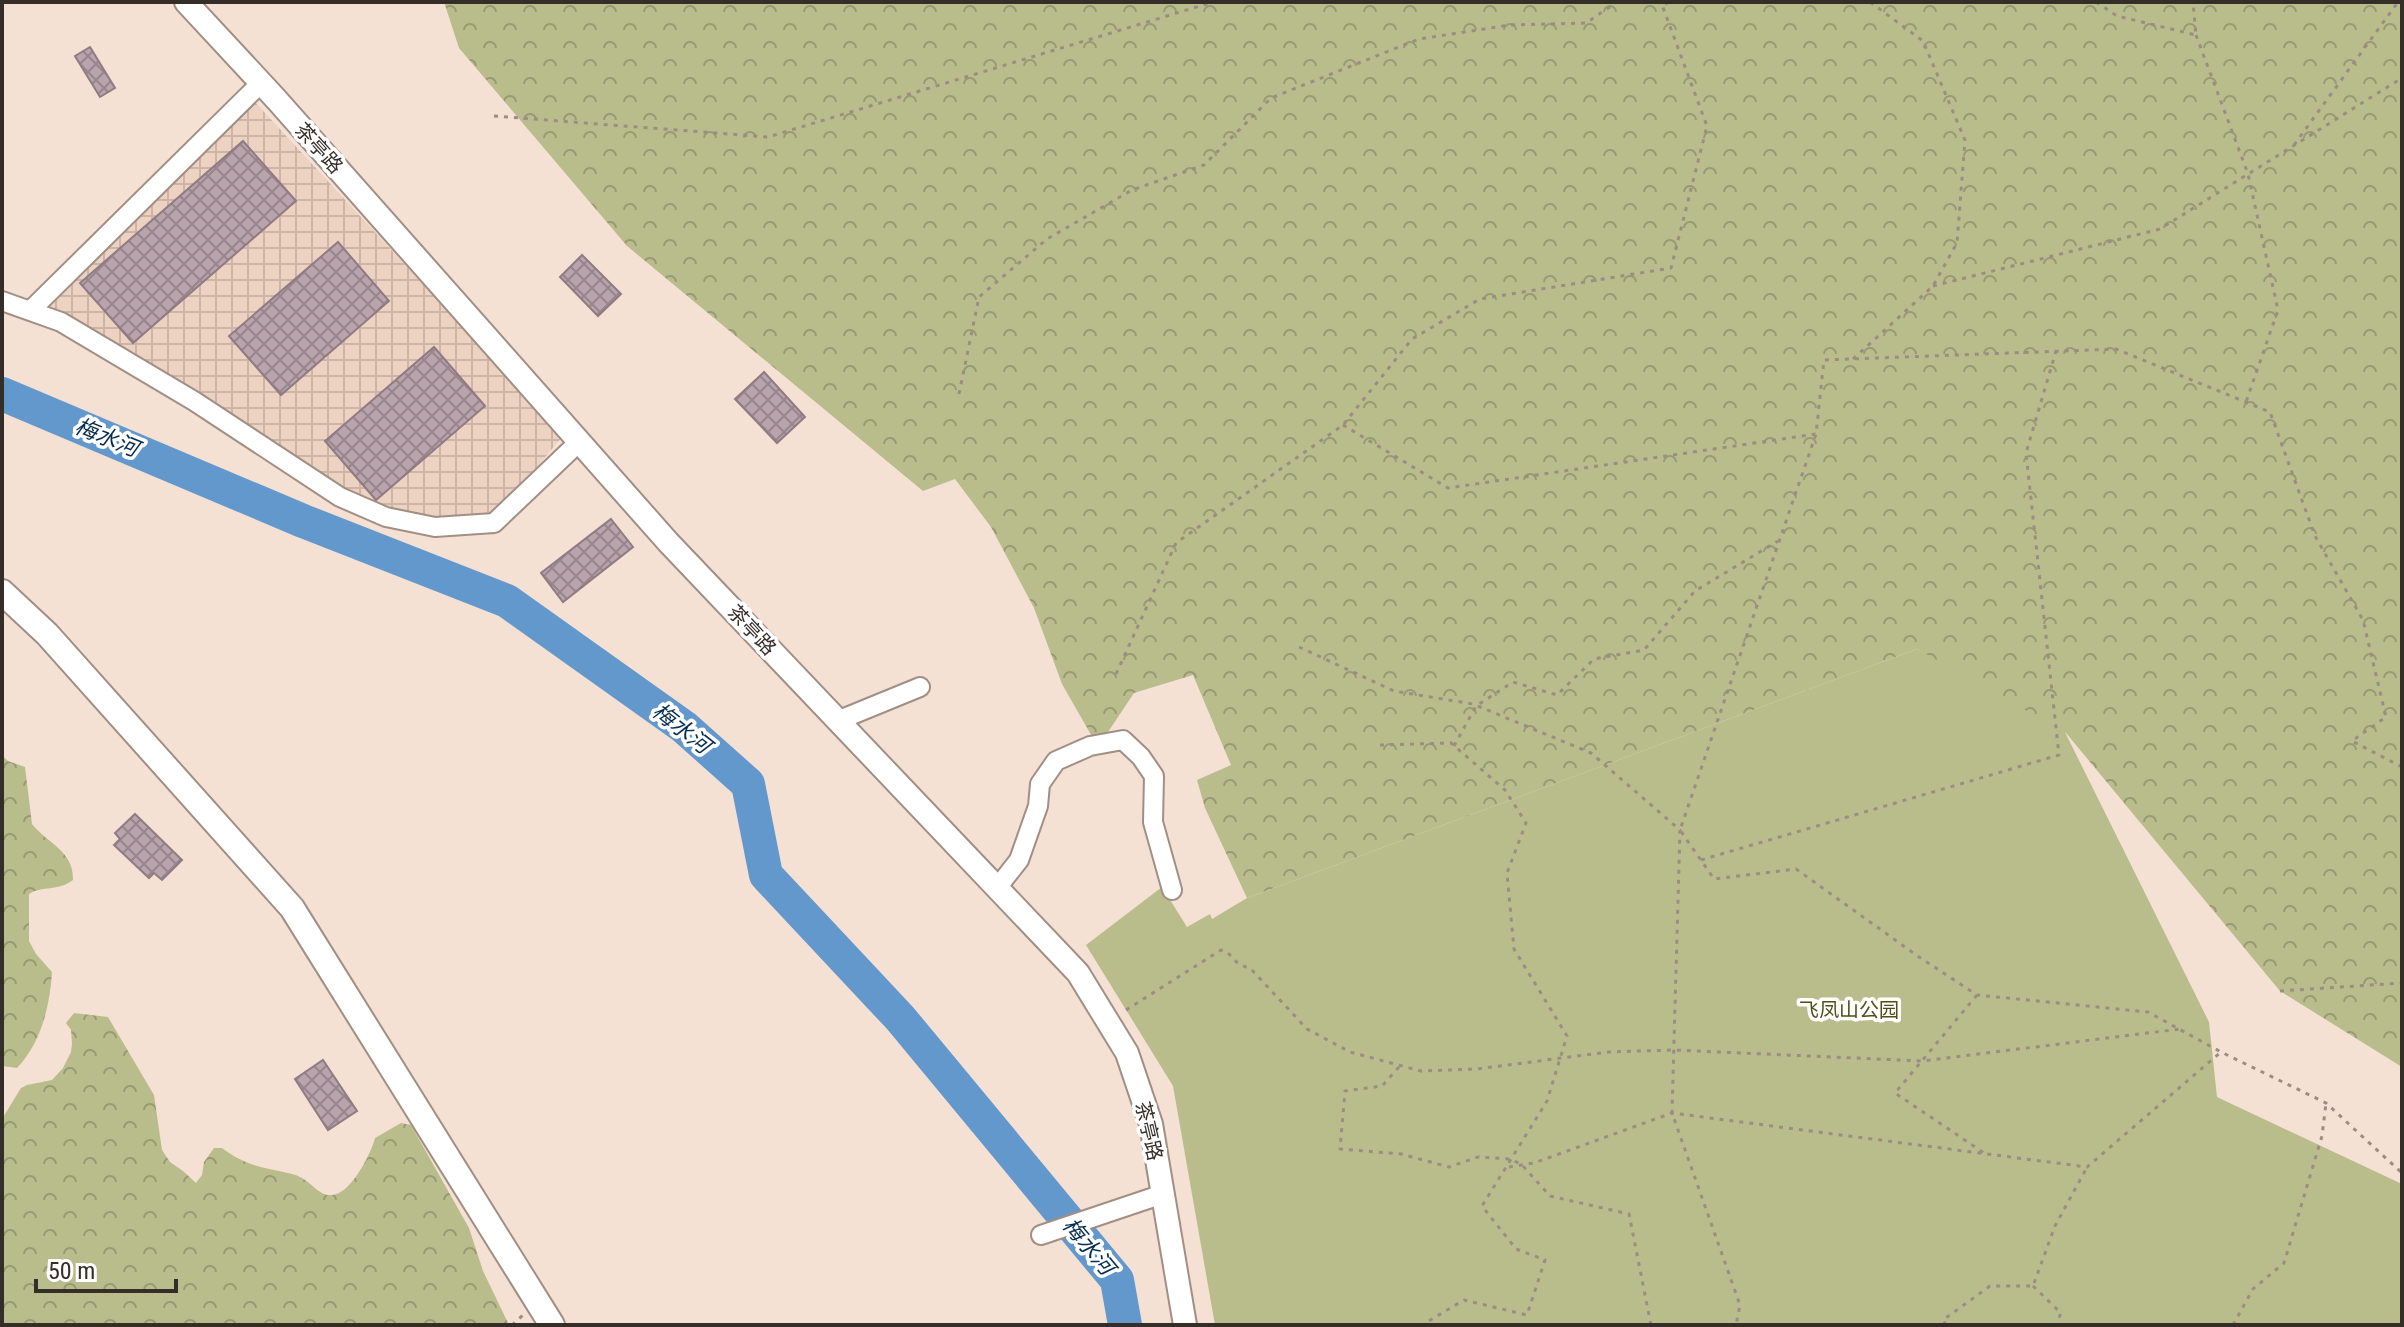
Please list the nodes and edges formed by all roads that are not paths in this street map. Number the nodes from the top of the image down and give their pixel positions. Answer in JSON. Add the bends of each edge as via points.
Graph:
{"nodes":[{"id":1,"x":186,"y":2,"type":"edge"},
{"id":2,"x":261,"y":83,"type":"junction"},
{"id":3,"x":2,"y":301,"type":"edge"},
{"id":4,"x":30,"y":311,"type":"junction"},
{"id":5,"x":580,"y":441,"type":"junction"},
{"id":6,"x":2,"y":592,"type":"edge"},
{"id":7,"x":920,"y":687,"type":"dead end"},
{"id":8,"x":837,"y":721,"type":"junction"},
{"id":9,"x":997,"y":888,"type":"junction"},
{"id":10,"x":1172,"y":890,"type":"dead end"},
{"id":11,"x":1163,"y":1194,"type":"junction"},
{"id":12,"x":1041,"y":1235,"type":"dead end"},
{"id":13,"x":552,"y":1325,"type":"edge"},
{"id":14,"x":1185,"y":1325,"type":"edge"}],
"edges":[{"from":1,"to":2,"type":"street","name":"茶亭路"},
{"from":2,"to":4,"type":"street"},
{"from":2,"to":5,"type":"street","name":"茶亭路"},
{"from":3,"to":4,"type":"street"},
{"from":4,"to":5,"type":"street","via":[[61,322],[340,497],[386,517],[435,527],[494,523]]},
{"from":5,"to":8,"type":"street","name":"茶亭路"},
{"from":6,"to":13,"type":"main road","via":[[47,634],[292,908]]},
{"from":7,"to":8,"type":"street"},
{"from":8,"to":9,"type":"street","name":"茶亭路"},
{"from":9,"to":10,"type":"street","via":[[1019,860],[1040,784],[1056,761],[1090,746],[1123,740],[1154,776],[1153,822]]},
{"from":9,"to":11,"type":"street","name":"茶亭路","via":[[1078,973],[1127,1053],[1151,1124]]},
{"from":11,"to":12,"type":"street"},
{"from":11,"to":14,"type":"street","name":"茶亭路"}]}
